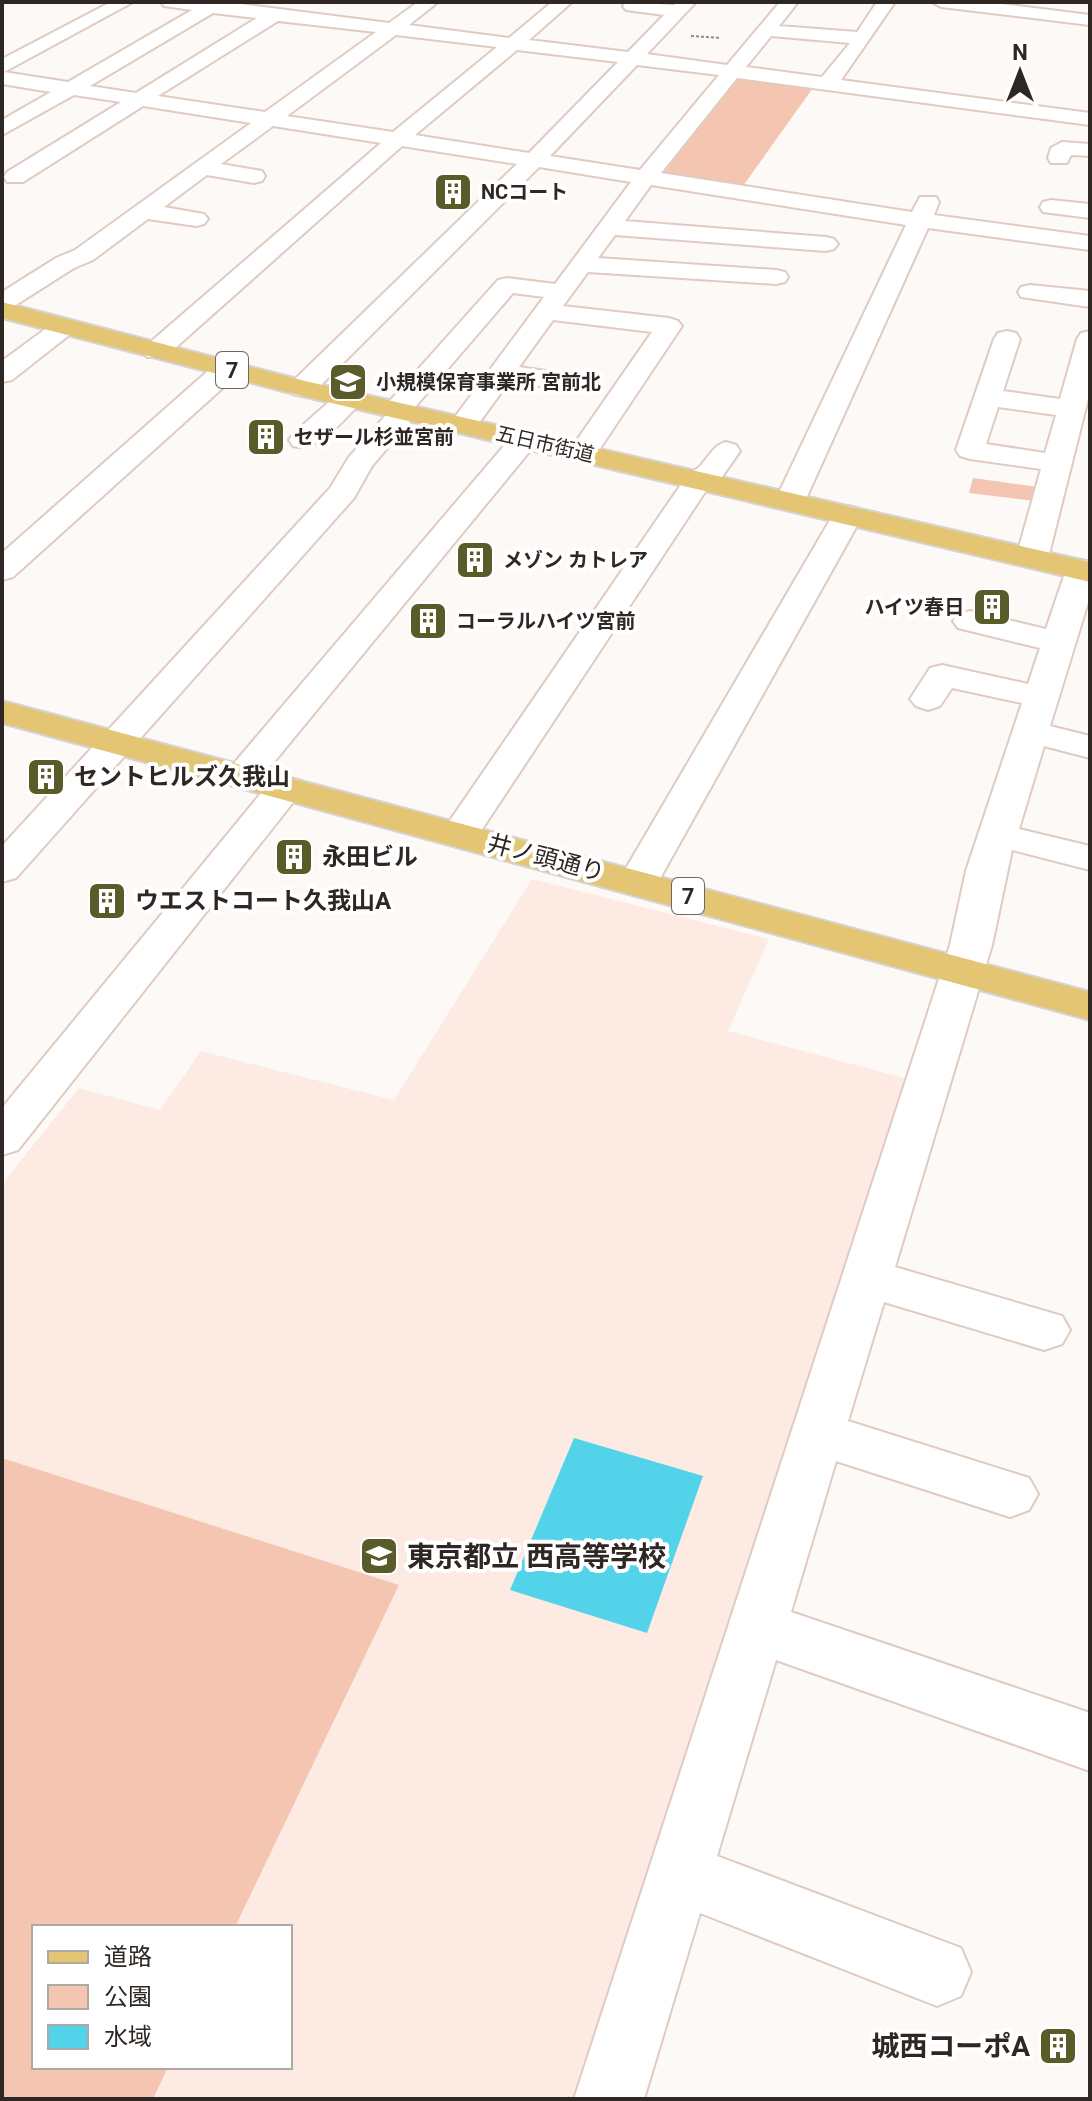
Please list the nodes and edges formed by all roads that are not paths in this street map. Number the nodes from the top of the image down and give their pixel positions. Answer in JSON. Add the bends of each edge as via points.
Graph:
{"nodes":[{"id":1,"x":124,"y":2,"type":"edge"},
{"id":2,"x":170,"y":2,"type":"edge"},
{"id":3,"x":429,"y":2,"type":"edge"},
{"id":4,"x":563,"y":2,"type":"edge"},
{"id":5,"x":789,"y":2,"type":"edge"},
{"id":6,"x":886,"y":2,"type":"edge"},
{"id":7,"x":941,"y":2,"type":"edge"},
{"id":8,"x":214,"y":5,"type":"edge"},
{"id":9,"x":632,"y":6,"type":"dead end"},
{"id":10,"x":682,"y":6,"type":"edge"},
{"id":11,"x":349,"y":9,"type":"dead end"},
{"id":12,"x":273,"y":16,"type":"junction"},
{"id":13,"x":1090,"y":20,"type":"edge"},
{"id":14,"x":328,"y":22,"type":"junction"},
{"id":15,"x":449,"y":22,"type":"dead end"},
{"id":16,"x":399,"y":24,"type":"junction"},
{"id":17,"x":73,"y":29,"type":"junction"},
{"id":18,"x":100,"y":33,"type":"dead end"},
{"id":19,"x":127,"y":36,"type":"dead end"},
{"id":20,"x":862,"y":38,"type":"junction"},
{"id":21,"x":154,"y":40,"type":"junction"},
{"id":22,"x":369,"y":45,"type":"junction"},
{"id":23,"x":512,"y":45,"type":"junction"},
{"id":24,"x":407,"y":50,"type":"dead end"},
{"id":25,"x":748,"y":50,"type":"junction"},
{"id":26,"x":631,"y":58,"type":"junction"},
{"id":27,"x":2,"y":67,"type":"edge"},
{"id":28,"x":839,"y":70,"type":"junction"},
{"id":29,"x":182,"y":73,"type":"junction"},
{"id":30,"x":212,"y":76,"type":"dead end"},
{"id":31,"x":2,"y":78,"type":"edge"},
{"id":32,"x":70,"y":89,"type":"junction"},
{"id":33,"x":139,"y":99,"type":"junction"},
{"id":34,"x":1090,"y":119,"type":"edge"},
{"id":35,"x":267,"y":120,"type":"junction"},
{"id":36,"x":13,"y":138,"type":"edge"},
{"id":37,"x":398,"y":139,"type":"junction"},
{"id":38,"x":63,"y":146,"type":"junction"},
{"id":39,"x":93,"y":150,"type":"dead end"},
{"id":40,"x":226,"y":150,"type":"junction"},
{"id":41,"x":1090,"y":150,"type":"edge"},
{"id":42,"x":534,"y":160,"type":"junction"},
{"id":43,"x":202,"y":168,"type":"junction"},
{"id":44,"x":1090,"y":170,"type":"edge"},
{"id":45,"x":15,"y":177,"type":"dead end"},
{"id":46,"x":638,"y":187,"type":"junction"},
{"id":47,"x":1051,"y":207,"type":"dead end"},
{"id":48,"x":143,"y":211,"type":"junction"},
{"id":49,"x":924,"y":211,"type":"junction"},
{"id":50,"x":1090,"y":211,"type":"edge"},
{"id":51,"x":846,"y":214,"type":"dead end"},
{"id":52,"x":196,"y":219,"type":"dead end"},
{"id":53,"x":609,"y":227,"type":"junction"},
{"id":54,"x":104,"y":241,"type":"junction"},
{"id":55,"x":1090,"y":243,"type":"edge"},
{"id":56,"x":826,"y":244,"type":"dead end"},
{"id":57,"x":132,"y":246,"type":"dead end"},
{"id":58,"x":582,"y":264,"type":"junction"},
{"id":59,"x":776,"y":277,"type":"dead end"},
{"id":60,"x":1030,"y":292,"type":"dead end"},
{"id":61,"x":1090,"y":299,"type":"edge"},
{"id":62,"x":555,"y":302,"type":"junction"},
{"id":63,"x":2,"y":303,"type":"edge"},
{"id":64,"x":2,"y":310,"type":"edge"},
{"id":65,"x":64,"y":327,"type":"junction"},
{"id":66,"x":1007,"y":339,"type":"dead end"},
{"id":67,"x":1089,"y":346,"type":"edge"},
{"id":68,"x":156,"y":351,"type":"junction"},
{"id":69,"x":227,"y":369,"type":"junction"},
{"id":70,"x":503,"y":373,"type":"junction"},
{"id":71,"x":2,"y":374,"type":"edge"},
{"id":72,"x":563,"y":381,"type":"dead end"},
{"id":73,"x":302,"y":388,"type":"junction"},
{"id":74,"x":988,"y":397,"type":"junction"},
{"id":75,"x":349,"y":399,"type":"junction"},
{"id":76,"x":1071,"y":409,"type":"junction"},
{"id":77,"x":400,"y":411,"type":"junction"},
{"id":78,"x":463,"y":425,"type":"junction"},
{"id":79,"x":303,"y":440,"type":"dead end"},
{"id":80,"x":524,"y":440,"type":"junction"},
{"id":81,"x":726,"y":451,"type":"dead end"},
{"id":82,"x":583,"y":453,"type":"junction"},
{"id":83,"x":1057,"y":463,"type":"junction"},
{"id":84,"x":702,"y":480,"type":"junction"},
{"id":85,"x":790,"y":501,"type":"junction"},
{"id":86,"x":848,"y":515,"type":"junction"},
{"id":87,"x":1032,"y":558,"type":"junction"},
{"id":88,"x":2,"y":570,"type":"edge"},
{"id":89,"x":1086,"y":571,"type":"edge"},
{"id":90,"x":970,"y":621,"type":"dead end"},
{"id":91,"x":1059,"y":642,"type":"junction"},
{"id":92,"x":928,"y":699,"type":"dead end"},
{"id":93,"x":2,"y":712,"type":"edge"},
{"id":94,"x":1035,"y":715,"type":"junction"},
{"id":95,"x":115,"y":742,"type":"junction"},
{"id":96,"x":1090,"y":747,"type":"edge"},
{"id":97,"x":243,"y":776,"type":"junction"},
{"id":98,"x":285,"y":788,"type":"junction"},
{"id":99,"x":459,"y":835,"type":"junction"},
{"id":100,"x":998,"y":835,"type":"junction"},
{"id":101,"x":1090,"y":858,"type":"edge"},
{"id":102,"x":2,"y":870,"type":"edge"},
{"id":103,"x":638,"y":882,"type":"junction"},
{"id":104,"x":962,"y":970,"type":"junction"},
{"id":105,"x":1090,"y":1006,"type":"edge"},
{"id":106,"x":2,"y":1139,"type":"edge"},
{"id":107,"x":866,"y":1278,"type":"junction"},
{"id":108,"x":1044,"y":1330,"type":"dead end"},
{"id":109,"x":820,"y":1434,"type":"junction"},
{"id":110,"x":1010,"y":1494,"type":"dead end"},
{"id":111,"x":758,"y":1627,"type":"junction"},
{"id":112,"x":1090,"y":1742,"type":"edge"},
{"id":113,"x":681,"y":1874,"type":"junction"},
{"id":114,"x":937,"y":1972,"type":"dead end"},
{"id":115,"x":609,"y":2099,"type":"edge"}],
"edges":[{"from":1,"to":17,"type":"street"},
{"from":2,"to":8,"type":"street"},
{"from":3,"to":16,"type":"street"},
{"from":4,"to":23,"type":"street"},
{"from":5,"to":25,"type":"street"},
{"from":6,"to":20,"type":"street"},
{"from":7,"to":13,"type":"street","via":[[1038,22]]},
{"from":8,"to":12,"type":"street"},
{"from":8,"to":21,"type":"street"},
{"from":9,"to":10,"type":"street"},
{"from":10,"to":26,"type":"street"},
{"from":11,"to":14,"type":"street"},
{"from":12,"to":14,"type":"street"},
{"from":12,"to":29,"type":"street"},
{"from":14,"to":16,"type":"street"},
{"from":15,"to":16,"type":"street"},
{"from":16,"to":22,"type":"street"},
{"from":16,"to":23,"type":"street"},
{"from":17,"to":18,"type":"street"},
{"from":17,"to":27,"type":"street"},
{"from":19,"to":21,"type":"street"},
{"from":20,"to":25,"type":"street"},
{"from":20,"to":28,"type":"street"},
{"from":21,"to":32,"type":"street"},
{"from":22,"to":24,"type":"street"},
{"from":22,"to":35,"type":"street"},
{"from":23,"to":26,"type":"street"},
{"from":23,"to":37,"type":"street"},
{"from":25,"to":26,"type":"street"},
{"from":25,"to":28,"type":"street"},
{"from":25,"to":28,"type":"street"},
{"from":25,"to":46,"type":"street"},
{"from":26,"to":42,"type":"street"},
{"from":28,"to":34,"type":"street"},
{"from":29,"to":30,"type":"street"},
{"from":29,"to":33,"type":"street"},
{"from":31,"to":32,"type":"street"},
{"from":32,"to":33,"type":"street"},
{"from":32,"to":36,"type":"street"},
{"from":33,"to":35,"type":"street"},
{"from":33,"to":38,"type":"street"},
{"from":35,"to":37,"type":"street"},
{"from":35,"to":40,"type":"street"},
{"from":36,"to":38,"type":"street"},
{"from":37,"to":42,"type":"street"},
{"from":37,"to":68,"type":"street"},
{"from":38,"to":39,"type":"street"},
{"from":38,"to":45,"type":"street"},
{"from":40,"to":43,"type":"street"},
{"from":40,"to":43,"type":"street","via":[[254,165]]},
{"from":41,"to":44,"type":"street","via":[[1062,148],[1061,162]]},
{"from":42,"to":46,"type":"street"},
{"from":42,"to":73,"type":"street"},
{"from":43,"to":48,"type":"street"},
{"from":46,"to":49,"type":"street"},
{"from":46,"to":51,"type":"street"},
{"from":46,"to":53,"type":"street"},
{"from":47,"to":50,"type":"street"},
{"from":48,"to":52,"type":"street"},
{"from":48,"to":54,"type":"street"},
{"from":49,"to":55,"type":"street"},
{"from":49,"to":85,"type":"street"},
{"from":53,"to":56,"type":"street"},
{"from":53,"to":58,"type":"street"},
{"from":54,"to":57,"type":"street"},
{"from":54,"to":63,"type":"street"},
{"from":58,"to":59,"type":"street"},
{"from":58,"to":62,"type":"street"},
{"from":60,"to":61,"type":"street"},
{"from":62,"to":70,"type":"street"},
{"from":62,"to":77,"type":"street","via":[[507,285]]},
{"from":62,"to":82,"type":"street","via":[[669,326]]},
{"from":64,"to":65,"type":"main road","name":"五日市街道","number":"7"},
{"from":65,"to":68,"type":"main road","name":"五日市街道","number":"7"},
{"from":65,"to":71,"type":"street"},
{"from":66,"to":74,"type":"street"},
{"from":67,"to":76,"type":"street"},
{"from":68,"to":69,"type":"main road","name":"五日市街道","number":"7"},
{"from":69,"to":73,"type":"main road","name":"五日市街道","number":"7"},
{"from":69,"to":88,"type":"street"},
{"from":70,"to":72,"type":"street"},
{"from":70,"to":78,"type":"street"},
{"from":73,"to":75,"type":"main road","name":"五日市街道","number":"7"},
{"from":74,"to":76,"type":"street"},
{"from":74,"to":83,"type":"street","via":[[970,450]]},
{"from":75,"to":77,"type":"main road","name":"五日市街道","number":"7"},
{"from":75,"to":79,"type":"street"},
{"from":76,"to":83,"type":"street"},
{"from":77,"to":78,"type":"main road","name":"五日市街道","number":"7"},
{"from":77,"to":95,"type":"street","via":[[343,492]]},
{"from":78,"to":80,"type":"main road","name":"五日市街道","number":"7"},
{"from":80,"to":82,"type":"main road","name":"五日市街道","number":"7"},
{"from":80,"to":97,"type":"street"},
{"from":81,"to":84,"type":"street"},
{"from":82,"to":84,"type":"main road","name":"五日市街道","number":"7"},
{"from":83,"to":87,"type":"street"},
{"from":84,"to":85,"type":"main road","name":"五日市街道","number":"7"},
{"from":84,"to":99,"type":"street"},
{"from":85,"to":86,"type":"main road","name":"五日市街道","number":"7"},
{"from":86,"to":87,"type":"main road","name":"五日市街道","number":"7"},
{"from":86,"to":103,"type":"street"},
{"from":87,"to":89,"type":"main road","name":"五日市街道","number":"7"},
{"from":89,"to":91,"type":"street"},
{"from":90,"to":91,"type":"street"},
{"from":91,"to":94,"type":"street"},
{"from":92,"to":94,"type":"street","via":[[942,675]]},
{"from":93,"to":95,"type":"main road","name":"井ノ頭通り","number":"7"},
{"from":94,"to":96,"type":"street"},
{"from":94,"to":100,"type":"street"},
{"from":95,"to":97,"type":"main road","name":"井ノ頭通り","number":"7"},
{"from":95,"to":102,"type":"street"},
{"from":97,"to":98,"type":"main road","name":"井ノ頭通り","number":"7"},
{"from":98,"to":99,"type":"main road","name":"井ノ頭通り","number":"7"},
{"from":98,"to":106,"type":"street"},
{"from":99,"to":103,"type":"main road","name":"井ノ頭通り","number":"7"},
{"from":100,"to":101,"type":"street"},
{"from":100,"to":104,"type":"street"},
{"from":103,"to":104,"type":"main road","name":"井ノ頭通り","number":"7"},
{"from":104,"to":105,"type":"main road","name":"井ノ頭通り","number":"7"},
{"from":104,"to":107,"type":"street"},
{"from":107,"to":108,"type":"street"},
{"from":107,"to":109,"type":"street"},
{"from":109,"to":110,"type":"street"},
{"from":109,"to":111,"type":"street"},
{"from":111,"to":112,"type":"street"},
{"from":111,"to":113,"type":"street"},
{"from":113,"to":114,"type":"street"},
{"from":113,"to":115,"type":"street"}]}
